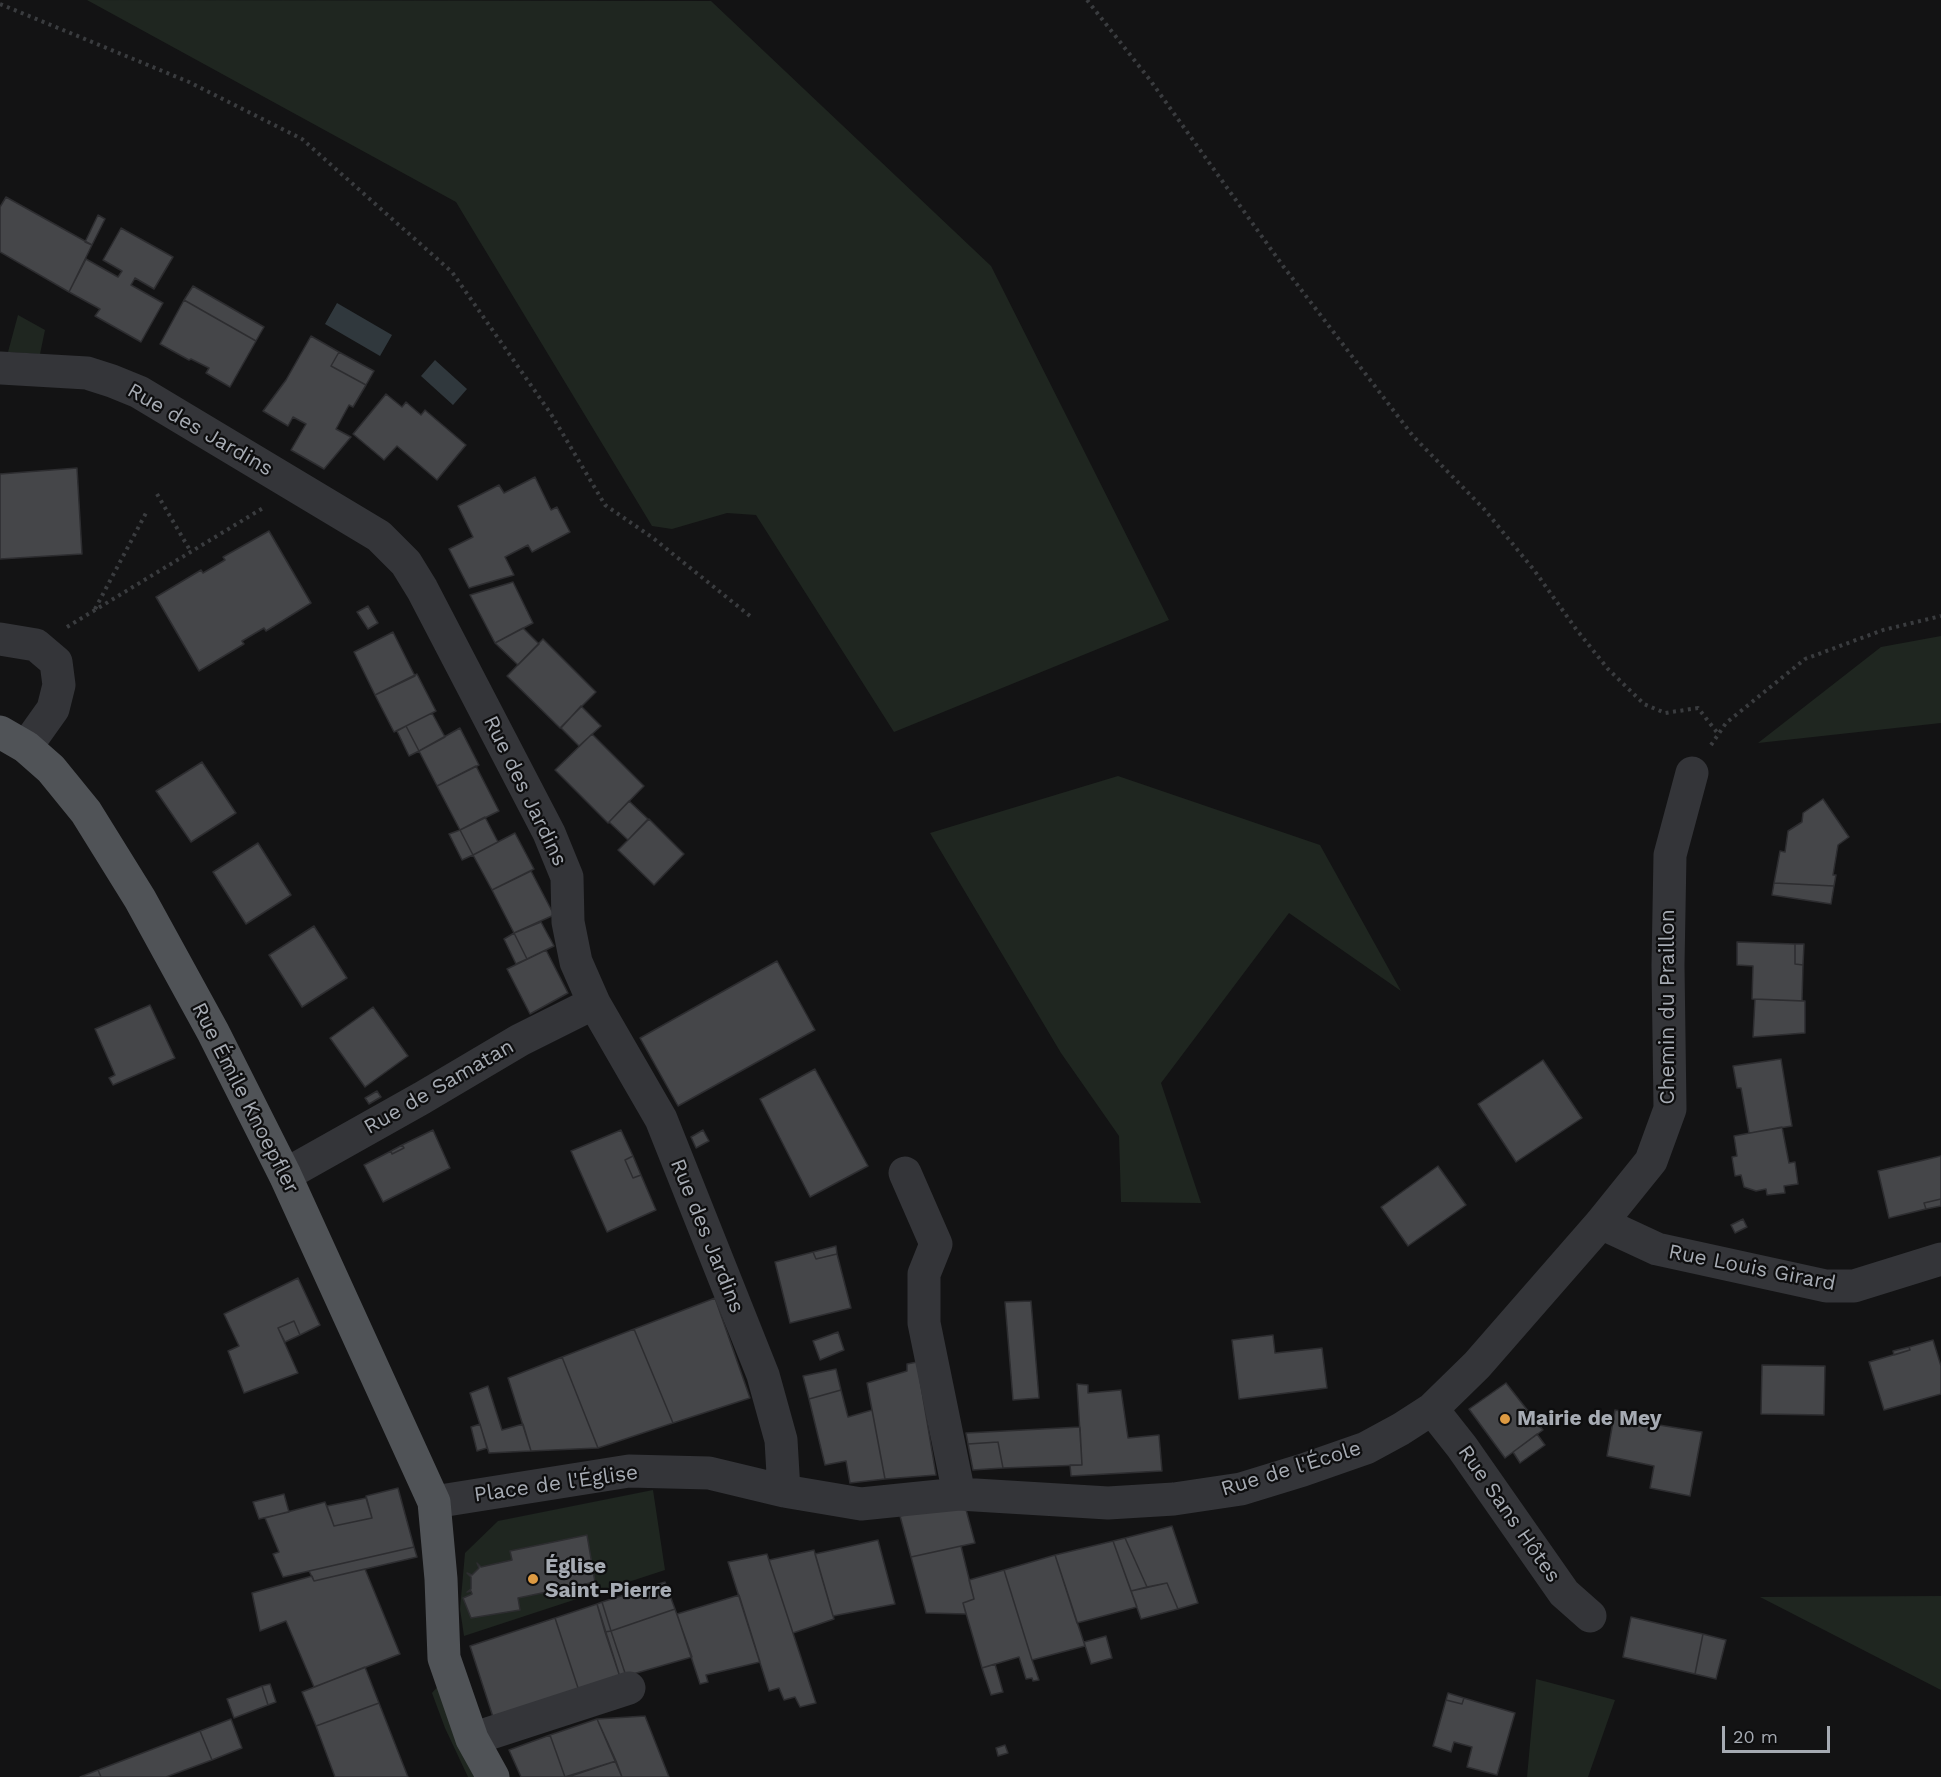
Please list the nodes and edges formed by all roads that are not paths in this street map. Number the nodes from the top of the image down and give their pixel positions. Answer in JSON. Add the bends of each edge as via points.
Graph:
{"nodes":[{"id":1,"x":0,"y":368,"type":"edge"},
{"id":2,"x":0,"y":639,"type":"edge"},
{"id":3,"x":13,"y":739,"type":"edge"},
{"id":4,"x":1692,"y":773,"type":"road end"},
{"id":5,"x":594,"y":1003,"type":"junction"},
{"id":6,"x":905,"y":1173,"type":"dead end"},
{"id":7,"x":285,"y":1175,"type":"junction"},
{"id":8,"x":1601,"y":1223,"type":"junction"},
{"id":9,"x":1941,"y":1259,"type":"edge"},
{"id":10,"x":1432,"y":1409,"type":"junction"},
{"id":11,"x":784,"y":1491,"type":"junction"},
{"id":12,"x":959,"y":1494,"type":"junction"},
{"id":13,"x":434,"y":1502,"type":"junction"},
{"id":14,"x":1590,"y":1616,"type":"dead end"},
{"id":15,"x":629,"y":1688,"type":"dead end"},
{"id":16,"x":472,"y":1739,"type":"junction"},
{"id":17,"x":493,"y":1777,"type":"edge"}],
"edges":[{"from":1,"to":5,"type":"street","name":"Rue des Jardins","via":[[87,373],[139,392],[379,537],[406,563],[554,844],[567,877],[568,922],[576,962]]},
{"from":2,"to":3,"type":"street","via":[[36,645],[56,662],[59,685],[53,709]]},
{"from":3,"to":7,"type":"main road","name":"Rue Émile Knoepfler","via":[[51,769],[76,799],[140,899]]},
{"from":4,"to":8,"type":"street","name":"Chemin du Praillon","via":[[1670,855],[1670,1109],[1651,1161]]},
{"from":5,"to":7,"type":"street","name":"Rue de Samatan","via":[[520,1040]]},
{"from":5,"to":11,"type":"street","name":"Rue des Jardins","via":[[661,1119],[763,1376],[781,1440]]},
{"from":6,"to":12,"type":"street","via":[[936,1244],[924,1274],[924,1323]]},
{"from":7,"to":13,"type":"main road","name":"Rue Émile Knoepfler"},
{"from":8,"to":9,"type":"street","name":"Rue Louis Girard","via":[[1657,1249],[1826,1286],[1854,1286]]},
{"from":8,"to":10,"type":"street","name":"Rue de l'École","via":[[1477,1365]]},
{"from":10,"to":12,"type":"street","name":"Rue de l'École","via":[[1366,1448],[1241,1489],[1108,1503]]},
{"from":10,"to":14,"type":"street","name":"Rue Sans Hôtes","via":[[1564,1593]]},
{"from":11,"to":12,"type":"street","name":"Rue de l'École","via":[[861,1504]]},
{"from":11,"to":13,"type":"street","name":"Place de l'Église","via":[[709,1473],[629,1471]]},
{"from":13,"to":16,"type":"main road","name":"Rue Émile Knoepfler","via":[[444,1658]]},
{"from":15,"to":16,"type":"street"},
{"from":16,"to":17,"type":"main road","name":"Rue Émile Knoepfler"}]}
